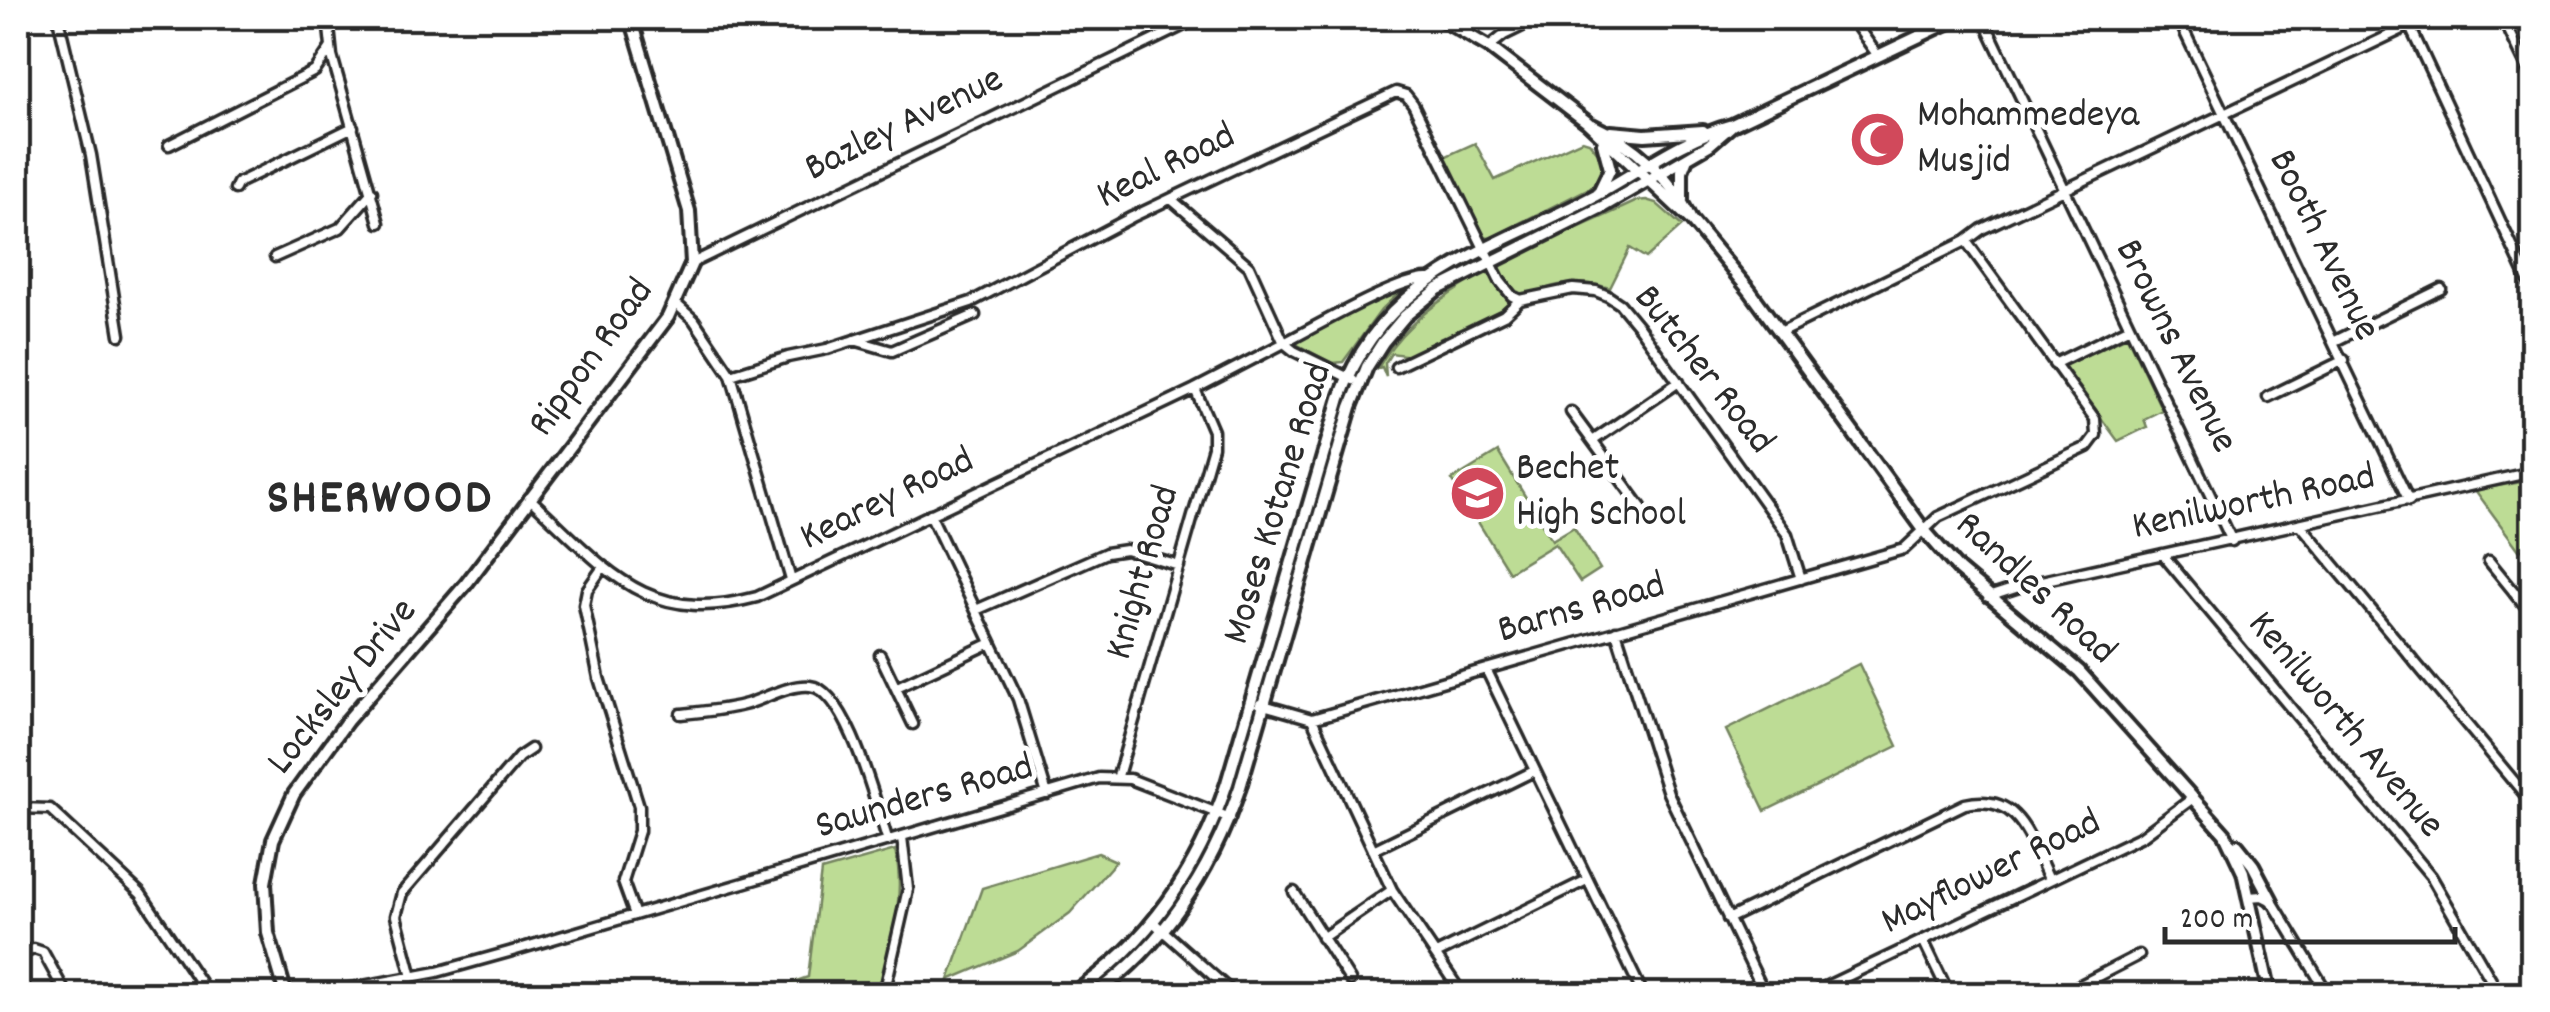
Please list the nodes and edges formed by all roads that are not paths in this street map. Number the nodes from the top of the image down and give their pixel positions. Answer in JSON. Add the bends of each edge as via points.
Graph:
{"nodes":[{"id":1,"x":58,"y":18,"type":"edge"},
{"id":2,"x":328,"y":18,"type":"edge"},
{"id":3,"x":631,"y":18,"type":"edge"},
{"id":4,"x":1199,"y":18,"type":"edge"},
{"id":5,"x":1439,"y":18,"type":"edge"},
{"id":6,"x":1539,"y":18,"type":"edge"},
{"id":7,"x":1851,"y":18,"type":"edge"},
{"id":8,"x":1958,"y":18,"type":"edge"},
{"id":9,"x":1984,"y":18,"type":"edge"},
{"id":10,"x":2178,"y":18,"type":"edge"},
{"id":11,"x":2426,"y":18,"type":"edge"},
{"id":12,"x":2503,"y":18,"type":"edge"},
{"id":13,"x":2408,"y":21,"type":"edge"},
{"id":14,"x":330,"y":47,"type":"junction"},
{"id":15,"x":1489,"y":47,"type":"junction"},
{"id":16,"x":1878,"y":56,"type":"junction"},
{"id":17,"x":2532,"y":78,"type":"edge"},
{"id":18,"x":2225,"y":113,"type":"junction"},
{"id":19,"x":354,"y":126,"type":"junction"},
{"id":20,"x":1732,"y":126,"type":"junction"},
{"id":21,"x":1710,"y":131,"type":"junction"},
{"id":22,"x":1603,"y":134,"type":"junction"},
{"id":23,"x":169,"y":144,"type":"dead end"},
{"id":24,"x":1688,"y":157,"type":"junction"},
{"id":25,"x":1649,"y":164,"type":"junction"},
{"id":26,"x":1636,"y":171,"type":"junction"},
{"id":27,"x":1660,"y":174,"type":"junction"},
{"id":28,"x":1648,"y":181,"type":"junction"},
{"id":29,"x":235,"y":188,"type":"dead end"},
{"id":30,"x":2065,"y":190,"type":"junction"},
{"id":31,"x":372,"y":192,"type":"junction"},
{"id":32,"x":1597,"y":194,"type":"junction"},
{"id":33,"x":1171,"y":198,"type":"junction"},
{"id":34,"x":1682,"y":200,"type":"junction"},
{"id":35,"x":1691,"y":220,"type":"junction"},
{"id":36,"x":379,"y":223,"type":"dead end"},
{"id":37,"x":1966,"y":241,"type":"junction"},
{"id":38,"x":275,"y":256,"type":"dead end"},
{"id":39,"x":1487,"y":256,"type":"junction"},
{"id":40,"x":692,"y":263,"type":"junction"},
{"id":41,"x":1429,"y":279,"type":"junction"},
{"id":42,"x":2532,"y":288,"type":"edge"},
{"id":43,"x":2441,"y":289,"type":"dead end"},
{"id":44,"x":1520,"y":300,"type":"junction"},
{"id":45,"x":675,"y":302,"type":"junction"},
{"id":46,"x":975,"y":315,"type":"dead end"},
{"id":47,"x":2130,"y":327,"type":"junction"},
{"id":48,"x":1780,"y":332,"type":"junction"},
{"id":49,"x":120,"y":335,"type":"dead end"},
{"id":50,"x":854,"y":340,"type":"junction"},
{"id":51,"x":2335,"y":341,"type":"junction"},
{"id":52,"x":1284,"y":342,"type":"junction"},
{"id":53,"x":2344,"y":360,"type":"junction"},
{"id":54,"x":2054,"y":364,"type":"junction"},
{"id":55,"x":1396,"y":367,"type":"dead end"},
{"id":56,"x":731,"y":375,"type":"junction"},
{"id":57,"x":1347,"y":377,"type":"junction"},
{"id":58,"x":1679,"y":382,"type":"junction"},
{"id":59,"x":1360,"y":383,"type":"junction"},
{"id":60,"x":1195,"y":388,"type":"junction"},
{"id":61,"x":2268,"y":397,"type":"dead end"},
{"id":62,"x":2180,"y":405,"type":"dead end"},
{"id":63,"x":2170,"y":410,"type":"junction"},
{"id":64,"x":1572,"y":412,"type":"dead end"},
{"id":65,"x":1594,"y":440,"type":"junction"},
{"id":66,"x":2532,"y":472,"type":"edge"},
{"id":67,"x":528,"y":498,"type":"junction"},
{"id":68,"x":2408,"y":501,"type":"junction"},
{"id":69,"x":1640,"y":507,"type":"dead end"},
{"id":70,"x":930,"y":514,"type":"junction"},
{"id":71,"x":2300,"y":524,"type":"junction"},
{"id":72,"x":1924,"y":530,"type":"junction"},
{"id":73,"x":2232,"y":540,"type":"junction"},
{"id":74,"x":2162,"y":554,"type":"junction"},
{"id":75,"x":2489,"y":561,"type":"dead end"},
{"id":76,"x":1179,"y":566,"type":"junction"},
{"id":77,"x":603,"y":567,"type":"junction"},
{"id":78,"x":1801,"y":579,"type":"junction"},
{"id":79,"x":791,"y":580,"type":"junction"},
{"id":80,"x":1988,"y":597,"type":"junction"},
{"id":81,"x":976,"y":610,"type":"junction"},
{"id":82,"x":2532,"y":614,"type":"edge"},
{"id":83,"x":1616,"y":631,"type":"junction"},
{"id":84,"x":991,"y":643,"type":"junction"},
{"id":85,"x":880,"y":655,"type":"dead end"},
{"id":86,"x":1486,"y":669,"type":"junction"},
{"id":87,"x":896,"y":687,"type":"junction"},
{"id":88,"x":1250,"y":702,"type":"junction"},
{"id":89,"x":1264,"y":705,"type":"junction"},
{"id":90,"x":681,"y":714,"type":"dead end"},
{"id":91,"x":1312,"y":719,"type":"junction"},
{"id":92,"x":913,"y":724,"type":"dead end"},
{"id":93,"x":530,"y":748,"type":"dead end"},
{"id":94,"x":1534,"y":770,"type":"junction"},
{"id":95,"x":1118,"y":776,"type":"junction"},
{"id":96,"x":1047,"y":794,"type":"junction"},
{"id":97,"x":2194,"y":798,"type":"junction"},
{"id":98,"x":2532,"y":802,"type":"edge"},
{"id":99,"x":18,"y":808,"type":"edge"},
{"id":100,"x":1217,"y":813,"type":"junction"},
{"id":101,"x":1230,"y":818,"type":"junction"},
{"id":102,"x":2225,"y":834,"type":"junction"},
{"id":103,"x":902,"y":836,"type":"junction"},
{"id":104,"x":888,"y":841,"type":"junction"},
{"id":105,"x":1372,"y":850,"type":"junction"},
{"id":106,"x":2050,"y":878,"type":"junction"},
{"id":107,"x":1587,"y":880,"type":"junction"},
{"id":108,"x":1392,"y":890,"type":"junction"},
{"id":109,"x":1294,"y":892,"type":"dead end"},
{"id":110,"x":2248,"y":897,"type":"junction"},
{"id":111,"x":2272,"y":901,"type":"junction"},
{"id":112,"x":635,"y":915,"type":"junction"},
{"id":113,"x":1728,"y":919,"type":"junction"},
{"id":114,"x":1153,"y":922,"type":"junction"},
{"id":115,"x":1163,"y":930,"type":"junction"},
{"id":116,"x":1322,"y":938,"type":"junction"},
{"id":117,"x":1923,"y":940,"type":"junction"},
{"id":118,"x":1436,"y":954,"type":"junction"},
{"id":119,"x":18,"y":955,"type":"edge"},
{"id":120,"x":2139,"y":955,"type":"dead end"},
{"id":121,"x":412,"y":977,"type":"junction"},
{"id":122,"x":1350,"y":980,"type":"dead end"},
{"id":123,"x":2532,"y":990,"type":"edge"},
{"id":124,"x":26,"y":994,"type":"edge"},
{"id":125,"x":66,"y":994,"type":"edge"},
{"id":126,"x":208,"y":994,"type":"edge"},
{"id":127,"x":286,"y":994,"type":"edge"},
{"id":128,"x":319,"y":994,"type":"edge"},
{"id":129,"x":884,"y":994,"type":"edge"},
{"id":130,"x":1072,"y":994,"type":"edge"},
{"id":131,"x":1096,"y":994,"type":"edge"},
{"id":132,"x":1234,"y":994,"type":"edge"},
{"id":133,"x":1462,"y":994,"type":"edge"},
{"id":134,"x":1643,"y":994,"type":"edge"},
{"id":135,"x":1764,"y":994,"type":"edge"},
{"id":136,"x":1810,"y":994,"type":"edge"},
{"id":137,"x":1949,"y":994,"type":"edge"},
{"id":138,"x":2063,"y":994,"type":"edge"},
{"id":139,"x":2270,"y":994,"type":"edge"},
{"id":140,"x":2328,"y":994,"type":"edge"},
{"id":141,"x":2499,"y":994,"type":"edge"},
{"id":142,"x":2522,"y":994,"type":"edge"}],
"edges":[{"from":1,"to":49,"type":"street","via":[[95,174]]},
{"from":2,"to":14,"type":"street"},
{"from":3,"to":40,"type":"street","name":"Rippon Road","via":[[690,210]]},
{"from":4,"to":40,"type":"street","name":"Bazley Avenue"},
{"from":5,"to":15,"type":"street","name":"Randles Road"},
{"from":6,"to":15,"type":"street"},
{"from":7,"to":16,"type":"street"},
{"from":8,"to":16,"type":"street","name":"Moses Kotane Road"},
{"from":9,"to":30,"type":"street","name":"Browns Avenue"},
{"from":10,"to":18,"type":"street","name":"Booth Avenue"},
{"from":11,"to":13,"type":"street"},
{"from":12,"to":17,"type":"street"},
{"from":13,"to":18,"type":"street"},
{"from":13,"to":42,"type":"street"},
{"from":14,"to":19,"type":"street"},
{"from":14,"to":23,"type":"street","via":[[315,72]]},
{"from":15,"to":22,"type":"street","name":"Randles Road"},
{"from":16,"to":20,"type":"street","name":"Moses Kotane Road"},
{"from":18,"to":30,"type":"street"},
{"from":18,"to":51,"type":"street","name":"Booth Avenue"},
{"from":19,"to":29,"type":"street"},
{"from":19,"to":31,"type":"street"},
{"from":20,"to":21,"type":"street","name":"Moses Kotane Road"},
{"from":20,"to":24,"type":"street","name":"Moses Kotane Road"},
{"from":21,"to":22,"type":"street"},
{"from":21,"to":25,"type":"street","name":"Moses Kotane Road"},
{"from":22,"to":25,"type":"street","name":"Randles Road"},
{"from":22,"to":26,"type":"street","name":"Randles Road"},
{"from":22,"to":32,"type":"street","via":[[1610,169]]},
{"from":24,"to":27,"type":"street","name":"Moses Kotane Road"},
{"from":24,"to":34,"type":"street"},
{"from":25,"to":26,"type":"street","name":"Moses Kotane Road"},
{"from":25,"to":27,"type":"street","name":"Randles Road"},
{"from":26,"to":28,"type":"street","name":"Randles Road"},
{"from":26,"to":32,"type":"street","name":"Moses Kotane Road"},
{"from":27,"to":28,"type":"street","name":"Moses Kotane Road"},
{"from":27,"to":34,"type":"street","name":"Randles Road"},
{"from":28,"to":35,"type":"street","name":"Randles Road"},
{"from":28,"to":39,"type":"street","name":"Moses Kotane Road"},
{"from":30,"to":37,"type":"street"},
{"from":30,"to":47,"type":"street","name":"Browns Avenue"},
{"from":31,"to":36,"type":"street"},
{"from":31,"to":38,"type":"street","via":[[340,228]]},
{"from":32,"to":39,"type":"street","name":"Moses Kotane Road"},
{"from":33,"to":39,"type":"street","name":"Keal Road","via":[[1396,92],[1413,104]]},
{"from":33,"to":50,"type":"street","name":"Keal Road","via":[[971,302]]},
{"from":33,"to":52,"type":"street","via":[[1249,266]]},
{"from":34,"to":35,"type":"street","name":"Randles Road"},
{"from":35,"to":48,"type":"street","name":"Randles Road"},
{"from":37,"to":48,"type":"street"},
{"from":37,"to":54,"type":"street"},
{"from":39,"to":41,"type":"street","name":"Moses Kotane Road"},
{"from":39,"to":44,"type":"street","name":"Keal Road","via":[[1504,288]]},
{"from":39,"to":59,"type":"street","name":"Moses Kotane Road","via":[[1414,308],[1383,342]]},
{"from":40,"to":45,"type":"street","name":"Rippon Road"},
{"from":41,"to":52,"type":"street","name":"Kearey Road","via":[[1396,287]]},
{"from":41,"to":57,"type":"street","name":"Moses Kotane Road","via":[[1379,324]]},
{"from":43,"to":51,"type":"street"},
{"from":44,"to":55,"type":"street","name":"Butcher Road","via":[[1492,322]]},
{"from":44,"to":58,"type":"street","name":"Butcher Road","via":[[1573,288],[1608,296]]},
{"from":45,"to":56,"type":"street"},
{"from":45,"to":67,"type":"street","name":"Rippon Road"},
{"from":46,"to":50,"type":"street","via":[[892,350]]},
{"from":47,"to":54,"type":"street"},
{"from":47,"to":63,"type":"street","name":"Browns Avenue"},
{"from":48,"to":72,"type":"street","name":"Randles Road"},
{"from":50,"to":56,"type":"street","name":"Keal Road"},
{"from":51,"to":53,"type":"street","name":"Booth Avenue"},
{"from":52,"to":57,"type":"street"},
{"from":52,"to":60,"type":"street","name":"Kearey Road"},
{"from":53,"to":61,"type":"street"},
{"from":53,"to":68,"type":"street","name":"Booth Avenue"},
{"from":54,"to":72,"type":"street","name":"Barns Road","via":[[2095,419],[2092,442],[1938,517]]},
{"from":56,"to":79,"type":"street"},
{"from":57,"to":59,"type":"street"},
{"from":57,"to":88,"type":"street","name":"Moses Kotane Road"},
{"from":58,"to":65,"type":"street"},
{"from":58,"to":78,"type":"street","name":"Butcher Road","via":[[1787,534]]},
{"from":59,"to":89,"type":"street","name":"Moses Kotane Road"},
{"from":60,"to":70,"type":"street","name":"Kearey Road"},
{"from":60,"to":76,"type":"street","name":"Knight Road","via":[[1213,447]]},
{"from":62,"to":63,"type":"street"},
{"from":63,"to":73,"type":"street","name":"Browns Avenue"},
{"from":64,"to":65,"type":"street"},
{"from":65,"to":69,"type":"street"},
{"from":66,"to":68,"type":"street","name":"Kenilworth Road"},
{"from":67,"to":77,"type":"street","name":"Kearey Road"},
{"from":67,"to":127,"type":"street","name":"Locksley Drive","via":[[466,584],[324,750],[280,823],[268,859],[265,909]]},
{"from":68,"to":71,"type":"street","name":"Kenilworth Road"},
{"from":70,"to":79,"type":"street","name":"Kearey Road"},
{"from":70,"to":81,"type":"street"},
{"from":71,"to":73,"type":"street","name":"Kenilworth Road"},
{"from":71,"to":98,"type":"street"},
{"from":72,"to":78,"type":"street","name":"Barns Road","via":[[1904,548]]},
{"from":72,"to":80,"type":"street","name":"Randles Road"},
{"from":73,"to":74,"type":"street","name":"Kenilworth Road"},
{"from":74,"to":80,"type":"street","name":"Kenilworth Road"},
{"from":74,"to":141,"type":"street","name":"Kenilworth Avenue","via":[[2432,876]]},
{"from":75,"to":82,"type":"street"},
{"from":76,"to":81,"type":"street","via":[[1126,550],[1106,553]]},
{"from":76,"to":95,"type":"street","name":"Knight Road"},
{"from":77,"to":79,"type":"street","name":"Kearey Road","via":[[649,596],[692,606],[757,597]]},
{"from":77,"to":112,"type":"street","via":[[584,606],[639,806],[639,831],[623,882]]},
{"from":78,"to":83,"type":"street","name":"Barns Road"},
{"from":80,"to":97,"type":"street","name":"Randles Road","via":[[2090,682]]},
{"from":81,"to":84,"type":"street"},
{"from":83,"to":86,"type":"street","name":"Barns Road"},
{"from":83,"to":113,"type":"street","via":[[1668,793]]},
{"from":84,"to":87,"type":"street"},
{"from":84,"to":96,"type":"street","via":[[1028,722]]},
{"from":85,"to":87,"type":"street"},
{"from":86,"to":91,"type":"street","name":"Barns Road"},
{"from":86,"to":94,"type":"street"},
{"from":87,"to":92,"type":"street"},
{"from":88,"to":89,"type":"street"},
{"from":88,"to":100,"type":"street","name":"Moses Kotane Road"},
{"from":89,"to":91,"type":"street"},
{"from":89,"to":101,"type":"street","name":"Moses Kotane Road"},
{"from":90,"to":104,"type":"street","via":[[740,706],[802,686],[825,692],[851,735]]},
{"from":91,"to":105,"type":"street"},
{"from":93,"to":121,"type":"street","via":[[402,893],[396,916]]},
{"from":94,"to":105,"type":"street"},
{"from":94,"to":107,"type":"street"},
{"from":95,"to":96,"type":"street","name":"Saunders Road"},
{"from":95,"to":100,"type":"street"},
{"from":96,"to":103,"type":"street","name":"Saunders Road"},
{"from":97,"to":102,"type":"street","name":"Randles Road"},
{"from":97,"to":106,"type":"street","name":"Mayflower Road","via":[[2142,836]]},
{"from":99,"to":126,"type":"street","via":[[50,809],[140,894]]},
{"from":100,"to":101,"type":"street"},
{"from":100,"to":114,"type":"street","name":"Moses Kotane Road","via":[[1192,866]]},
{"from":101,"to":115,"type":"street","name":"Moses Kotane Road"},
{"from":102,"to":110,"type":"street","name":"Randles Road"},
{"from":102,"to":111,"type":"street","via":[[2247,856]]},
{"from":103,"to":104,"type":"street","name":"Saunders Road"},
{"from":103,"to":129,"type":"street","via":[[908,889]]},
{"from":104,"to":112,"type":"street","name":"Saunders Road"},
{"from":105,"to":108,"type":"street"},
{"from":106,"to":113,"type":"street","via":[[2015,814],[1979,801]]},
{"from":106,"to":117,"type":"street","name":"Mayflower Road"},
{"from":107,"to":118,"type":"street"},
{"from":107,"to":134,"type":"street"},
{"from":108,"to":116,"type":"street"},
{"from":108,"to":118,"type":"street"},
{"from":109,"to":116,"type":"street"},
{"from":110,"to":111,"type":"street"},
{"from":110,"to":139,"type":"street","name":"Randles Road"},
{"from":111,"to":140,"type":"street"},
{"from":112,"to":121,"type":"street","name":"Saunders Road"},
{"from":113,"to":135,"type":"street"},
{"from":114,"to":115,"type":"street"},
{"from":114,"to":130,"type":"street","name":"Moses Kotane Road"},
{"from":115,"to":131,"type":"street","name":"Moses Kotane Road"},
{"from":115,"to":132,"type":"street"},
{"from":116,"to":122,"type":"street"},
{"from":117,"to":136,"type":"street","name":"Mayflower Road"},
{"from":117,"to":137,"type":"street"},
{"from":118,"to":133,"type":"street"},
{"from":119,"to":124,"type":"street"},
{"from":119,"to":125,"type":"street","via":[[43,952]]},
{"from":120,"to":138,"type":"street"},
{"from":121,"to":128,"type":"street","name":"Saunders Road"},
{"from":123,"to":142,"type":"street"}]}
